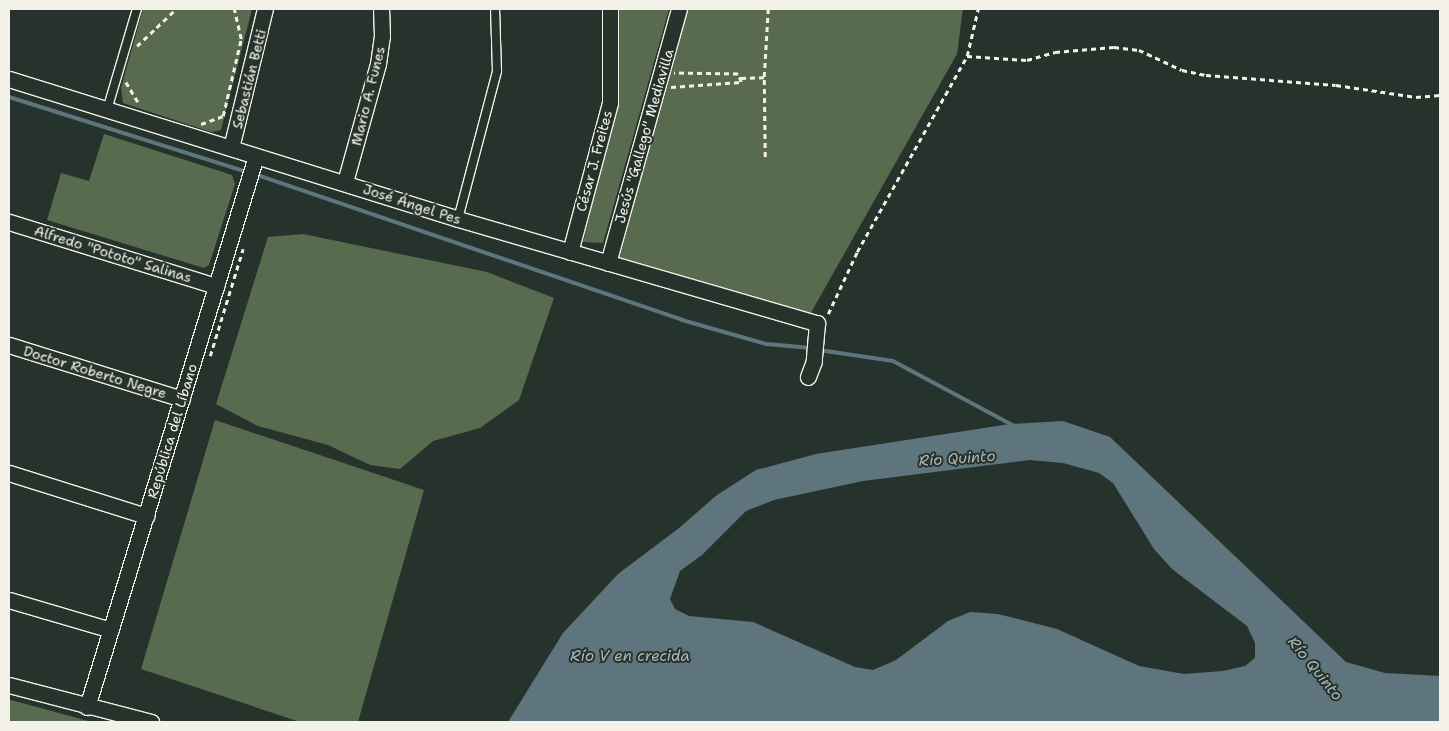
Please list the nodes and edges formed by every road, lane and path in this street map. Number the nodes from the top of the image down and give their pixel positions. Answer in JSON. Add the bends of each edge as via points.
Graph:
{"nodes":[{"id":1,"x":136,"y":9,"type":"edge"},
{"id":2,"x":176,"y":9,"type":"edge"},
{"id":3,"x":234,"y":9,"type":"edge"},
{"id":4,"x":265,"y":9,"type":"edge"},
{"id":5,"x":381,"y":9,"type":"edge"},
{"id":6,"x":495,"y":9,"type":"edge"},
{"id":7,"x":610,"y":9,"type":"edge"},
{"id":8,"x":679,"y":9,"type":"edge"},
{"id":9,"x":768,"y":9,"type":"edge"},
{"id":10,"x":978,"y":9,"type":"edge"},
{"id":11,"x":134,"y":55,"type":"dead end"},
{"id":12,"x":967,"y":56,"type":"junction"},
{"id":13,"x":129,"y":74,"type":"dead end"},
{"id":14,"x":764,"y":77,"type":"junction"},
{"id":15,"x":741,"y":78,"type":"junction"},
{"id":16,"x":9,"y":79,"type":"edge"},
{"id":17,"x":659,"y":80,"type":"junction"},
{"id":18,"x":1440,"y":95,"type":"edge"},
{"id":19,"x":141,"y":108,"type":"dead end"},
{"id":20,"x":107,"y":110,"type":"junction"},
{"id":21,"x":194,"y":122,"type":"dead end"},
{"id":22,"x":231,"y":148,"type":"junction"},
{"id":23,"x":256,"y":156,"type":"junction"},
{"id":24,"x":765,"y":157,"type":"dead end"},
{"id":25,"x":345,"y":182,"type":"junction"},
{"id":26,"x":458,"y":219,"type":"junction"},
{"id":27,"x":9,"y":222,"type":"edge"},
{"id":28,"x":570,"y":252,"type":"junction"},
{"id":29,"x":608,"y":263,"type":"junction"},
{"id":30,"x":216,"y":286,"type":"junction"},
{"id":31,"x":817,"y":328,"type":"junction"},
{"id":32,"x":9,"y":345,"type":"edge"},
{"id":33,"x":808,"y":377,"type":"dead end"},
{"id":34,"x":182,"y":399,"type":"junction"},
{"id":35,"x":9,"y":473,"type":"edge"},
{"id":36,"x":146,"y":516,"type":"junction"},
{"id":37,"x":9,"y":600,"type":"edge"},
{"id":38,"x":111,"y":630,"type":"junction"},
{"id":39,"x":9,"y":685,"type":"edge"},
{"id":40,"x":87,"y":707,"type":"junction"},
{"id":41,"x":150,"y":722,"type":"edge"}],
"edges":[{"from":1,"to":20,"type":"lane"},
{"from":2,"to":11,"type":"path","via":[[136,46]]},
{"from":3,"to":21,"type":"path","via":[[242,39],[223,116],[202,124]]},
{"from":4,"to":22,"type":"street","name":"Sebastián Betti"},
{"from":5,"to":25,"type":"street","name":"Mario A. Funes","via":[[378,64]]},
{"from":6,"to":26,"type":"lane","via":[[497,71]]},
{"from":7,"to":28,"type":"street","name":"César J. Freites","via":[[610,103]]},
{"from":8,"to":17,"type":"street","name":"Jesús \"Gallego\" Mediavilla"},
{"from":9,"to":14,"type":"path"},
{"from":10,"to":12,"type":"path"},
{"from":12,"to":18,"type":"path","via":[[1027,60],[1055,52],[1114,47],[1139,50],[1182,70],[1206,75],[1336,85],[1416,97]]},
{"from":12,"to":31,"type":"path","via":[[857,252],[827,316]]},
{"from":13,"to":19,"type":"path","via":[[126,83]]},
{"from":14,"to":15,"type":"path"},
{"from":14,"to":24,"type":"path"},
{"from":15,"to":17,"type":"path","via":[[738,74]]},
{"from":15,"to":17,"type":"path","via":[[737,84]]},
{"from":16,"to":20,"type":"street","name":"José Ángel Pes"},
{"from":17,"to":29,"type":"street","name":"Jesús \"Gallego\" Mediavilla"},
{"from":20,"to":22,"type":"street","name":"José Ángel Pes"},
{"from":22,"to":23,"type":"street","name":"José Ángel Pes"},
{"from":23,"to":25,"type":"street","name":"José Ángel Pes"},
{"from":23,"to":30,"type":"street","name":"República del Líbano"},
{"from":25,"to":26,"type":"street","name":"José Ángel Pes"},
{"from":26,"to":28,"type":"street","name":"José Ángel Pes"},
{"from":27,"to":30,"type":"street","name":"Alfredo \"Pototo\" Salinas"},
{"from":28,"to":29,"type":"street","name":"José Ángel Pes"},
{"from":29,"to":31,"type":"street","name":"José Ángel Pes"},
{"from":30,"to":34,"type":"street","name":"República del Líbano"},
{"from":31,"to":33,"type":"street","via":[[814,361]]},
{"from":32,"to":34,"type":"street","name":"Doctor Roberto Negre"},
{"from":34,"to":36,"type":"street","name":"República del Líbano"},
{"from":35,"to":36,"type":"street"},
{"from":36,"to":38,"type":"street","name":"República del Líbano"},
{"from":37,"to":38,"type":"street"},
{"from":38,"to":40,"type":"street","name":"República del Líbano"},
{"from":39,"to":40,"type":"street"},
{"from":40,"to":41,"type":"street"}]}
